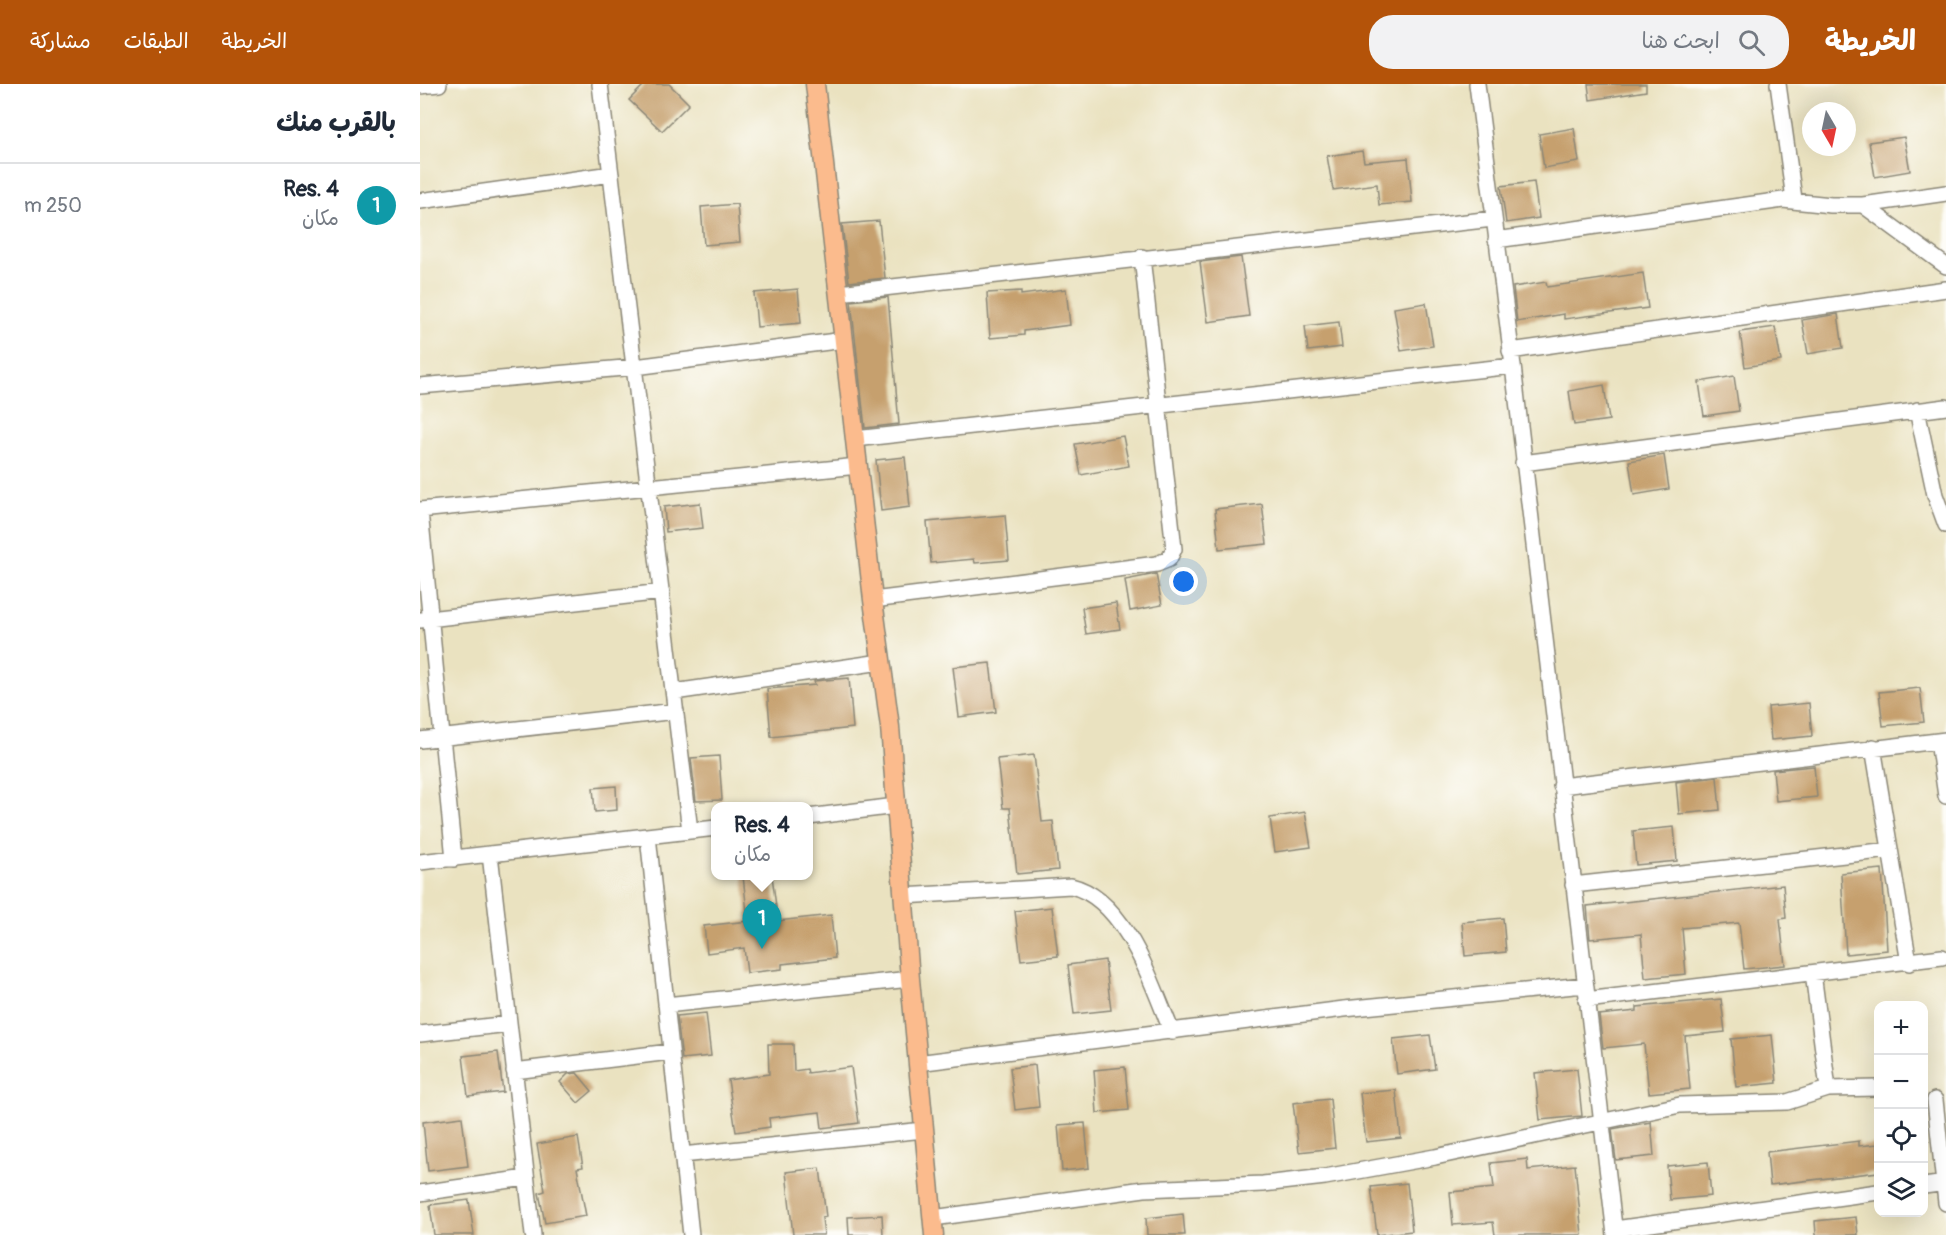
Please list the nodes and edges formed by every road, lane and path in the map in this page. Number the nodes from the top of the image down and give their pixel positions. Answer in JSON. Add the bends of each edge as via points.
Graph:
{"nodes":[{"id":1,"x":439,"y":84,"type":"edge"},
{"id":2,"x":600,"y":84,"type":"edge"},
{"id":3,"x":815,"y":84,"type":"edge"},
{"id":4,"x":1477,"y":84,"type":"edge"},
{"id":5,"x":1778,"y":84,"type":"edge"},
{"id":6,"x":420,"y":86,"type":"edge"},
{"id":7,"x":611,"y":174,"type":"junction"},
{"id":8,"x":1946,"y":193,"type":"edge"},
{"id":9,"x":1794,"y":199,"type":"junction"},
{"id":10,"x":420,"y":201,"type":"edge"},
{"id":11,"x":1863,"y":204,"type":"junction"},
{"id":12,"x":1493,"y":219,"type":"junction"},
{"id":13,"x":1496,"y":240,"type":"junction"},
{"id":14,"x":1142,"y":257,"type":"junction"},
{"id":15,"x":1946,"y":266,"type":"edge"},
{"id":16,"x":1946,"y":289,"type":"edge"},
{"id":17,"x":838,"y":293,"type":"junction"},
{"id":18,"x":844,"y":340,"type":"junction"},
{"id":19,"x":1510,"y":351,"type":"junction"},
{"id":20,"x":1513,"y":366,"type":"junction"},
{"id":21,"x":634,"y":367,"type":"junction"},
{"id":22,"x":420,"y":386,"type":"edge"},
{"id":23,"x":1158,"y":405,"type":"junction"},
{"id":24,"x":1946,"y":407,"type":"edge"},
{"id":25,"x":1917,"y":410,"type":"junction"},
{"id":26,"x":855,"y":439,"type":"junction"},
{"id":27,"x":1523,"y":463,"type":"junction"},
{"id":28,"x":858,"y":466,"type":"junction"},
{"id":29,"x":649,"y":486,"type":"junction"},
{"id":30,"x":420,"y":510,"type":"edge"},
{"id":31,"x":1945,"y":522,"type":"edge"},
{"id":32,"x":662,"y":592,"type":"junction"},
{"id":33,"x":873,"y":600,"type":"junction"},
{"id":34,"x":425,"y":619,"type":"edge"},
{"id":35,"x":881,"y":662,"type":"junction"},
{"id":36,"x":674,"y":692,"type":"junction"},
{"id":37,"x":676,"y":711,"type":"junction"},
{"id":38,"x":442,"y":737,"type":"junction"},
{"id":39,"x":420,"y":740,"type":"edge"},
{"id":40,"x":1942,"y":741,"type":"edge"},
{"id":41,"x":1874,"y":747,"type":"junction"},
{"id":42,"x":1561,"y":786,"type":"junction"},
{"id":43,"x":1946,"y":796,"type":"edge"},
{"id":44,"x":896,"y":806,"type":"junction"},
{"id":45,"x":813,"y":816,"type":"edge"},
{"id":46,"x":711,"y":829,"type":"edge"},
{"id":47,"x":690,"y":831,"type":"junction"},
{"id":48,"x":648,"y":836,"type":"junction"},
{"id":49,"x":1890,"y":850,"type":"junction"},
{"id":50,"x":490,"y":855,"type":"junction"},
{"id":51,"x":454,"y":859,"type":"junction"},
{"id":52,"x":420,"y":862,"type":"edge"},
{"id":53,"x":1573,"y":885,"type":"junction"},
{"id":54,"x":903,"y":896,"type":"junction"},
{"id":55,"x":1942,"y":957,"type":"dead end"},
{"id":56,"x":1909,"y":963,"type":"junction"},
{"id":57,"x":1813,"y":973,"type":"junction"},
{"id":58,"x":910,"y":979,"type":"junction"},
{"id":59,"x":1585,"y":993,"type":"junction"},
{"id":60,"x":666,"y":1005,"type":"junction"},
{"id":61,"x":509,"y":1024,"type":"junction"},
{"id":62,"x":1172,"y":1032,"type":"junction"},
{"id":63,"x":420,"y":1034,"type":"edge"},
{"id":64,"x":670,"y":1053,"type":"junction"},
{"id":65,"x":917,"y":1063,"type":"junction"},
{"id":66,"x":514,"y":1071,"type":"junction"},
{"id":67,"x":1874,"y":1088,"type":"edge"},
{"id":68,"x":1828,"y":1089,"type":"junction"},
{"id":69,"x":1935,"y":1098,"type":"edge"},
{"id":70,"x":1601,"y":1121,"type":"junction"},
{"id":71,"x":924,"y":1130,"type":"junction"},
{"id":72,"x":682,"y":1155,"type":"junction"},
{"id":73,"x":526,"y":1178,"type":"junction"},
{"id":74,"x":1945,"y":1183,"type":"edge"},
{"id":75,"x":1928,"y":1185,"type":"edge"},
{"id":76,"x":420,"y":1193,"type":"edge"},
{"id":77,"x":1874,"y":1193,"type":"edge"},
{"id":78,"x":1946,"y":1203,"type":"edge"},
{"id":79,"x":934,"y":1226,"type":"edge"},
{"id":80,"x":1615,"y":1232,"type":"edge"},
{"id":81,"x":533,"y":1235,"type":"edge"},
{"id":82,"x":691,"y":1235,"type":"edge"}],
"edges":[{"from":1,"to":6,"type":"street"},
{"from":2,"to":7,"type":"street"},
{"from":3,"to":17,"type":"main road"},
{"from":4,"to":12,"type":"street"},
{"from":5,"to":9,"type":"street"},
{"from":7,"to":10,"type":"street"},
{"from":7,"to":21,"type":"street"},
{"from":8,"to":11,"type":"street"},
{"from":9,"to":11,"type":"street","via":[[1832,205]]},
{"from":9,"to":13,"type":"street"},
{"from":11,"to":15,"type":"street"},
{"from":12,"to":13,"type":"street"},
{"from":12,"to":14,"type":"street"},
{"from":13,"to":19,"type":"street"},
{"from":14,"to":17,"type":"street"},
{"from":14,"to":23,"type":"street"},
{"from":16,"to":19,"type":"street"},
{"from":17,"to":18,"type":"main road"},
{"from":18,"to":21,"type":"street"},
{"from":18,"to":26,"type":"main road"},
{"from":19,"to":20,"type":"street"},
{"from":20,"to":23,"type":"street"},
{"from":20,"to":27,"type":"street"},
{"from":21,"to":22,"type":"street"},
{"from":21,"to":29,"type":"street"},
{"from":23,"to":26,"type":"street"},
{"from":23,"to":33,"type":"street","via":[[1173,549],[1169,559],[1157,564]]},
{"from":24,"to":25,"type":"street"},
{"from":25,"to":27,"type":"street"},
{"from":25,"to":31,"type":"street"},
{"from":26,"to":28,"type":"main road"},
{"from":27,"to":42,"type":"street"},
{"from":28,"to":29,"type":"street"},
{"from":28,"to":33,"type":"main road"},
{"from":29,"to":30,"type":"street"},
{"from":29,"to":32,"type":"street"},
{"from":30,"to":34,"type":"street"},
{"from":32,"to":34,"type":"street"},
{"from":32,"to":36,"type":"street"},
{"from":33,"to":35,"type":"main road"},
{"from":34,"to":38,"type":"street"},
{"from":35,"to":36,"type":"street"},
{"from":35,"to":44,"type":"main road"},
{"from":36,"to":37,"type":"street"},
{"from":37,"to":38,"type":"street"},
{"from":37,"to":47,"type":"street"},
{"from":38,"to":39,"type":"street"},
{"from":38,"to":51,"type":"street"},
{"from":40,"to":41,"type":"street"},
{"from":40,"to":43,"type":"street"},
{"from":41,"to":42,"type":"street"},
{"from":41,"to":49,"type":"street"},
{"from":42,"to":53,"type":"street"},
{"from":44,"to":45,"type":"street"},
{"from":44,"to":54,"type":"main road"},
{"from":46,"to":47,"type":"street"},
{"from":47,"to":48,"type":"street"},
{"from":48,"to":50,"type":"street"},
{"from":48,"to":60,"type":"street"},
{"from":49,"to":53,"type":"street"},
{"from":49,"to":56,"type":"street"},
{"from":50,"to":51,"type":"street"},
{"from":50,"to":61,"type":"street"},
{"from":51,"to":52,"type":"street"},
{"from":53,"to":59,"type":"street"},
{"from":54,"to":58,"type":"main road"},
{"from":54,"to":62,"type":"street","via":[[1071,886],[1086,890],[1119,922],[1139,956]]},
{"from":55,"to":56,"type":"street"},
{"from":56,"to":57,"type":"street"},
{"from":57,"to":59,"type":"street"},
{"from":57,"to":68,"type":"street"},
{"from":58,"to":60,"type":"street"},
{"from":58,"to":65,"type":"main road"},
{"from":59,"to":62,"type":"street","via":[[1344,1009]]},
{"from":59,"to":70,"type":"street"},
{"from":60,"to":64,"type":"street"},
{"from":61,"to":63,"type":"street"},
{"from":61,"to":66,"type":"street"},
{"from":62,"to":65,"type":"street"},
{"from":64,"to":66,"type":"street"},
{"from":64,"to":72,"type":"street"},
{"from":65,"to":71,"type":"main road"},
{"from":66,"to":73,"type":"street"},
{"from":67,"to":68,"type":"street"},
{"from":68,"to":70,"type":"street","via":[[1787,1102],[1680,1106]]},
{"from":69,"to":74,"type":"street"},
{"from":70,"to":79,"type":"street","via":[[1325,1177],[1144,1189]]},
{"from":70,"to":80,"type":"street"},
{"from":71,"to":72,"type":"street"},
{"from":71,"to":79,"type":"main road"},
{"from":72,"to":82,"type":"street"},
{"from":73,"to":76,"type":"street"},
{"from":73,"to":81,"type":"street"},
{"from":74,"to":75,"type":"street"},
{"from":74,"to":78,"type":"street"},
{"from":77,"to":80,"type":"street"}]}
